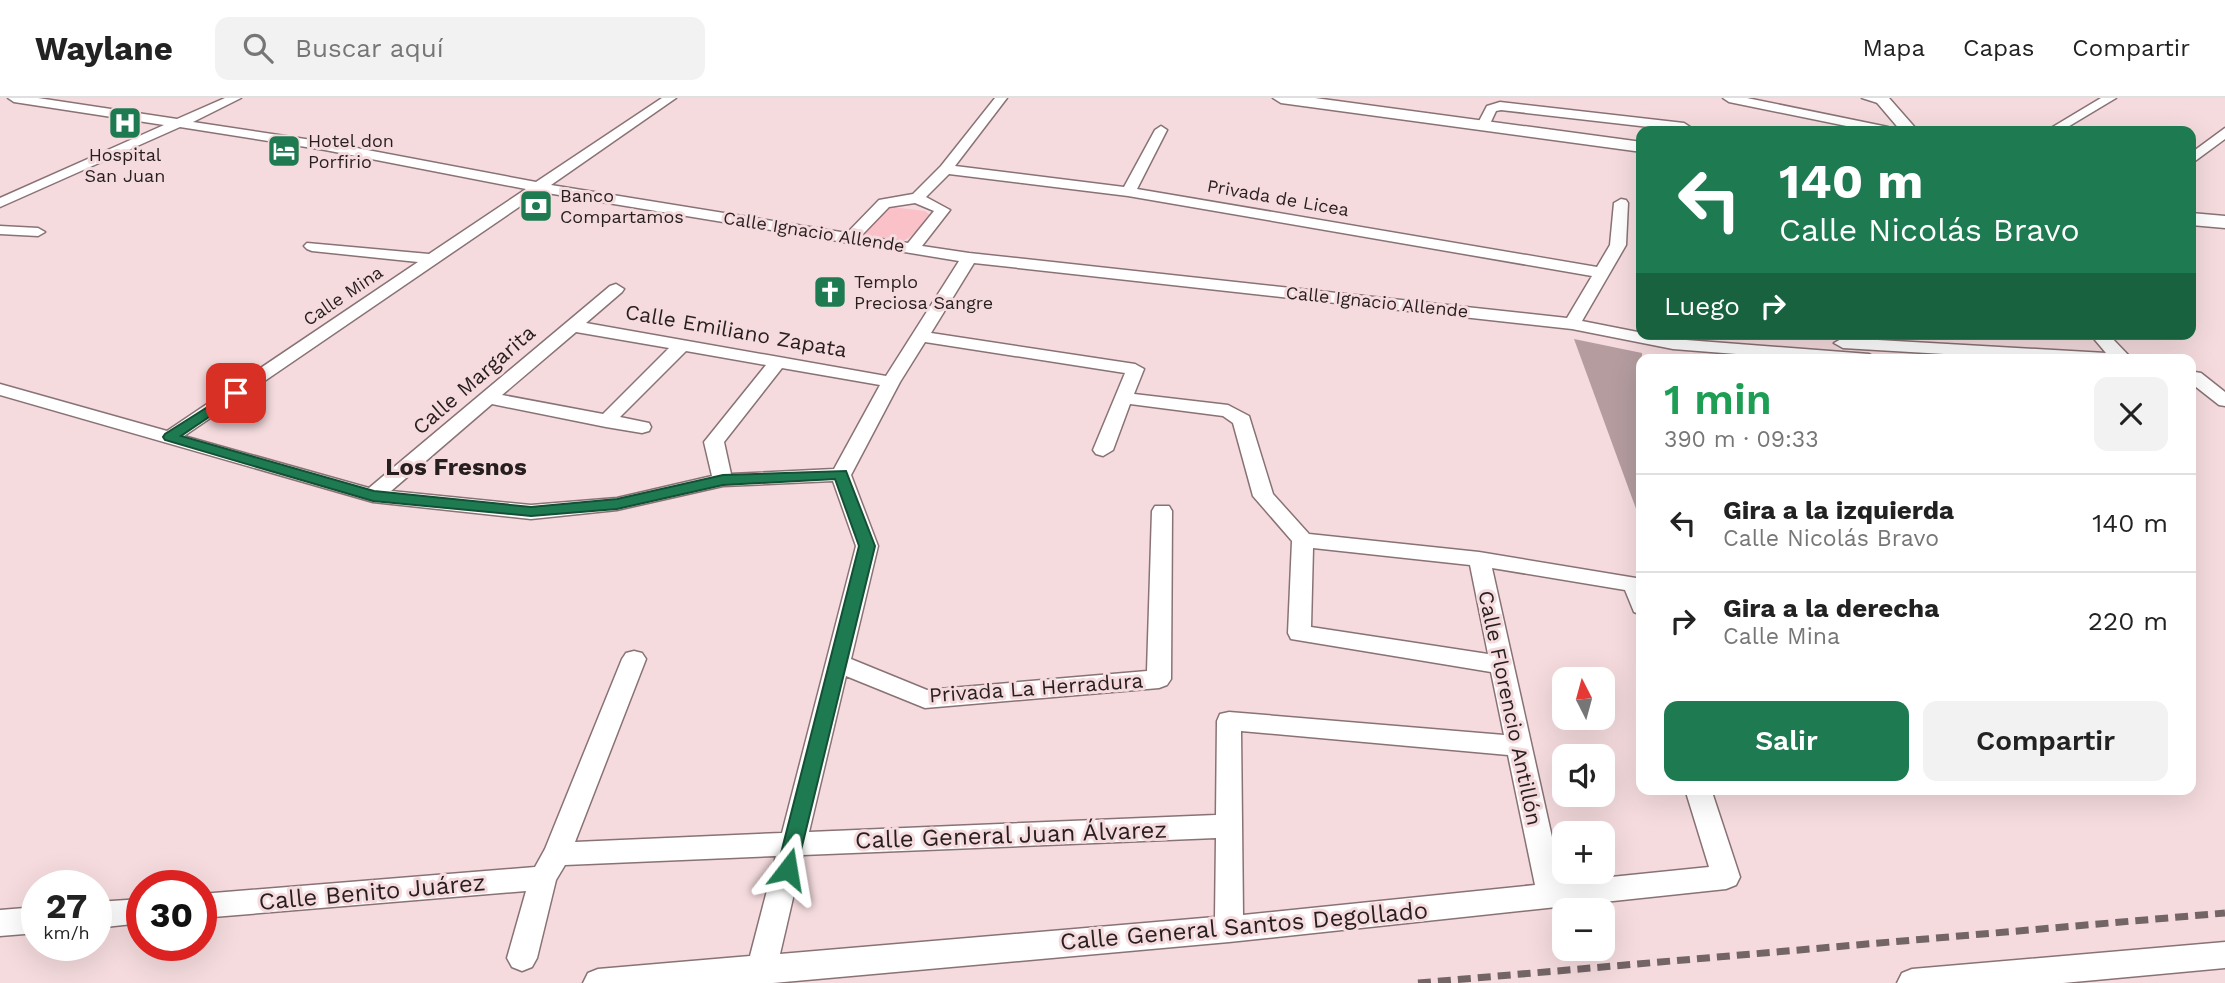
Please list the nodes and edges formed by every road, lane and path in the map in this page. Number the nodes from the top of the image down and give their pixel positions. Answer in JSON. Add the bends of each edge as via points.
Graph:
{"nodes":[{"id":1,"x":14,"y":98,"type":"edge"},
{"id":2,"x":235,"y":98,"type":"edge"},
{"id":3,"x":670,"y":98,"type":"edge"},
{"id":4,"x":1001,"y":98,"type":"edge"},
{"id":5,"x":1281,"y":98,"type":"edge"},
{"id":6,"x":1729,"y":98,"type":"edge"},
{"id":7,"x":2110,"y":98,"type":"edge"},
{"id":8,"x":1883,"y":99,"type":"edge"},
{"id":9,"x":174,"y":125,"type":"junction"},
{"id":10,"x":1483,"y":125,"type":"junction"},
{"id":11,"x":1675,"y":126,"type":"edge"},
{"id":12,"x":1864,"y":126,"type":"edge"},
{"id":13,"x":1906,"y":126,"type":"edge"},
{"id":14,"x":1918,"y":126,"type":"edge"},
{"id":15,"x":2061,"y":126,"type":"edge"},
{"id":16,"x":1161,"y":130,"type":"dead end"},
{"id":17,"x":2225,"y":132,"type":"edge"},
{"id":18,"x":1636,"y":146,"type":"edge"},
{"id":19,"x":2196,"y":156,"type":"edge"},
{"id":20,"x":946,"y":169,"type":"junction"},
{"id":21,"x":538,"y":187,"type":"junction"},
{"id":22,"x":1128,"y":192,"type":"junction"},
{"id":23,"x":918,"y":198,"type":"junction"},
{"id":24,"x":0,"y":203,"type":"edge"},
{"id":25,"x":1621,"y":203,"type":"dead end"},
{"id":26,"x":2196,"y":219,"type":"edge"},
{"id":27,"x":2225,"y":222,"type":"edge"},
{"id":28,"x":0,"y":230,"type":"edge"},
{"id":29,"x":38,"y":232,"type":"dead end"},
{"id":30,"x":850,"y":239,"type":"junction"},
{"id":31,"x":312,"y":246,"type":"dead end"},
{"id":32,"x":913,"y":247,"type":"junction"},
{"id":33,"x":969,"y":258,"type":"junction"},
{"id":34,"x":432,"y":259,"type":"junction"},
{"id":35,"x":1603,"y":273,"type":"junction"},
{"id":36,"x":616,"y":289,"type":"dead end"},
{"id":37,"x":1573,"y":324,"type":"junction"},
{"id":38,"x":573,"y":326,"type":"junction"},
{"id":39,"x":1636,"y":329,"type":"edge"},
{"id":40,"x":1619,"y":331,"type":"junction"},
{"id":41,"x":1636,"y":335,"type":"edge"},
{"id":42,"x":920,"y":336,"type":"junction"},
{"id":43,"x":1656,"y":340,"type":"edge"},
{"id":44,"x":1818,"y":340,"type":"edge"},
{"id":45,"x":2104,"y":340,"type":"edge"},
{"id":46,"x":682,"y":345,"type":"junction"},
{"id":47,"x":1804,"y":354,"type":"edge"},
{"id":48,"x":2042,"y":354,"type":"edge"},
{"id":49,"x":2117,"y":354,"type":"edge"},
{"id":50,"x":777,"y":363,"type":"junction"},
{"id":51,"x":2196,"y":377,"type":"edge"},
{"id":52,"x":2196,"y":379,"type":"edge"},
{"id":53,"x":2225,"y":379,"type":"edge"},
{"id":54,"x":891,"y":382,"type":"junction"},
{"id":55,"x":0,"y":389,"type":"edge"},
{"id":56,"x":488,"y":398,"type":"junction"},
{"id":57,"x":1123,"y":398,"type":"junction"},
{"id":58,"x":2225,"y":401,"type":"edge"},
{"id":59,"x":606,"y":421,"type":"junction"},
{"id":60,"x":642,"y":427,"type":"dead end"},
{"id":61,"x":170,"y":437,"type":"junction"},
{"id":62,"x":1103,"y":450,"type":"dead end"},
{"id":63,"x":841,"y":475,"type":"junction"},
{"id":64,"x":723,"y":480,"type":"junction"},
{"id":65,"x":373,"y":496,"type":"junction"},
{"id":66,"x":1163,"y":511,"type":"dead end"},
{"id":67,"x":1303,"y":540,"type":"junction"},
{"id":68,"x":1479,"y":559,"type":"junction"},
{"id":69,"x":1636,"y":590,"type":"edge"},
{"id":70,"x":634,"y":659,"type":"dead end"},
{"id":71,"x":836,"y":662,"type":"junction"},
{"id":72,"x":1502,"y":665,"type":"junction"},
{"id":73,"x":1518,"y":746,"type":"junction"},
{"id":74,"x":1700,"y":795,"type":"edge"},
{"id":75,"x":1228,"y":826,"type":"junction"},
{"id":76,"x":794,"y":844,"type":"junction"},
{"id":77,"x":550,"y":866,"type":"junction"},
{"id":78,"x":1551,"y":897,"type":"junction"},
{"id":79,"x":217,"y":904,"type":"edge"},
{"id":80,"x":21,"y":921,"type":"edge"},
{"id":81,"x":0,"y":923,"type":"edge"},
{"id":82,"x":1229,"y":929,"type":"junction"},
{"id":83,"x":2225,"y":955,"type":"edge"},
{"id":84,"x":522,"y":958,"type":"dead end"},
{"id":85,"x":760,"y":975,"type":"edge"},
{"id":86,"x":2017,"y":978,"type":"edge"},
{"id":87,"x":598,"y":983,"type":"edge"},
{"id":88,"x":1913,"y":983,"type":"edge"}],
"edges":[{"from":1,"to":9,"type":"street","name":"Calle Ignacio Allende"},
{"from":2,"to":9,"type":"street"},
{"from":3,"to":21,"type":"street","name":"Calle Mina"},
{"from":4,"to":20,"type":"street"},
{"from":5,"to":10,"type":"street"},
{"from":6,"to":12,"type":"street"},
{"from":7,"to":15,"type":"street"},
{"from":8,"to":13,"type":"street"},
{"from":8,"to":14,"type":"street"},
{"from":9,"to":21,"type":"street","name":"Calle Ignacio Allende","via":[[325,146]]},
{"from":9,"to":24,"type":"street"},
{"from":10,"to":11,"type":"street","via":[[1491,109],[1500,106]]},
{"from":10,"to":18,"type":"street"},
{"from":16,"to":22,"type":"street"},
{"from":17,"to":19,"type":"street"},
{"from":20,"to":22,"type":"street","name":"Privada de Licea"},
{"from":20,"to":23,"type":"street"},
{"from":21,"to":30,"type":"street","name":"Calle Ignacio Allende"},
{"from":21,"to":34,"type":"street","name":"Calle Mina"},
{"from":22,"to":35,"type":"street","name":"Privada de Licea"},
{"from":23,"to":30,"type":"street","via":[[884,203]]},
{"from":23,"to":32,"type":"street","via":[[943,210]]},
{"from":25,"to":35,"type":"street","via":[[1618,245]]},
{"from":26,"to":27,"type":"street"},
{"from":28,"to":29,"type":"street"},
{"from":30,"to":32,"type":"street","name":"Calle Ignacio Allende"},
{"from":31,"to":34,"type":"street"},
{"from":32,"to":33,"type":"street","name":"Calle Ignacio Allende"},
{"from":33,"to":37,"type":"street","name":"Calle Ignacio Allende"},
{"from":33,"to":42,"type":"street"},
{"from":34,"to":61,"type":"street","name":"Calle Mina"},
{"from":35,"to":37,"type":"street"},
{"from":36,"to":38,"type":"street","name":"Calle Margarita"},
{"from":37,"to":40,"type":"street","name":"Calle Ignacio Allende"},
{"from":38,"to":46,"type":"street","name":"Calle Emiliano Zapata"},
{"from":38,"to":56,"type":"street","name":"Calle Margarita"},
{"from":39,"to":40,"type":"street","name":"Calle Ignacio Allende"},
{"from":40,"to":41,"type":"street","name":"Calle Ignacio Allende"},
{"from":42,"to":54,"type":"street"},
{"from":42,"to":57,"type":"street","via":[[1135,369]]},
{"from":43,"to":47,"type":"street","name":"Calle Ignacio Allende"},
{"from":44,"to":48,"type":"street"},
{"from":45,"to":49,"type":"street"},
{"from":46,"to":50,"type":"street","name":"Calle Emiliano Zapata"},
{"from":46,"to":59,"type":"street"},
{"from":50,"to":54,"type":"street","name":"Calle Emiliano Zapata"},
{"from":50,"to":64,"type":"street","via":[[714,442]]},
{"from":51,"to":53,"type":"street"},
{"from":52,"to":58,"type":"street"},
{"from":54,"to":63,"type":"street"},
{"from":55,"to":61,"type":"street"},
{"from":56,"to":59,"type":"street"},
{"from":56,"to":65,"type":"street","name":"Calle Margarita"},
{"from":57,"to":62,"type":"street"},
{"from":57,"to":67,"type":"street","via":[[1228,411],[1242,420],[1263,496]]},
{"from":59,"to":60,"type":"street"},
{"from":61,"to":65,"type":"street"},
{"from":63,"to":64,"type":"street"},
{"from":63,"to":71,"type":"street","via":[[867,546]]},
{"from":64,"to":65,"type":"street","via":[[617,504],[531,512]]},
{"from":66,"to":71,"type":"street","name":"Privada La Herradura","via":[[1158,679],[925,699]]},
{"from":67,"to":68,"type":"street"},
{"from":67,"to":72,"type":"street","via":[[1299,632]]},
{"from":68,"to":69,"type":"street","via":[[1634,584]]},
{"from":68,"to":72,"type":"street","name":"Calle Florencio Antillón"},
{"from":70,"to":77,"type":"street"},
{"from":71,"to":76,"type":"street"},
{"from":72,"to":73,"type":"street","name":"Calle Florencio Antillón"},
{"from":73,"to":75,"type":"street","via":[[1230,721]]},
{"from":73,"to":78,"type":"street","name":"Calle Florencio Antillón"},
{"from":74,"to":78,"type":"street","name":"Calle General Santos Degollado","via":[[1726,877]]},
{"from":75,"to":76,"type":"street","name":"Calle General Juan Álvarez"},
{"from":75,"to":82,"type":"street"},
{"from":76,"to":77,"type":"street","name":"Calle Benito Juárez"},
{"from":76,"to":85,"type":"street"},
{"from":77,"to":79,"type":"street","name":"Calle Benito Juárez"},
{"from":77,"to":84,"type":"street"},
{"from":78,"to":82,"type":"street","name":"Calle General Santos Degollado"},
{"from":80,"to":81,"type":"street"},
{"from":82,"to":85,"type":"street","name":"Calle General Santos Degollado"},
{"from":83,"to":86,"type":"street"},
{"from":85,"to":87,"type":"street","name":"Calle General Santos Degollado"},
{"from":86,"to":88,"type":"street"}]}
